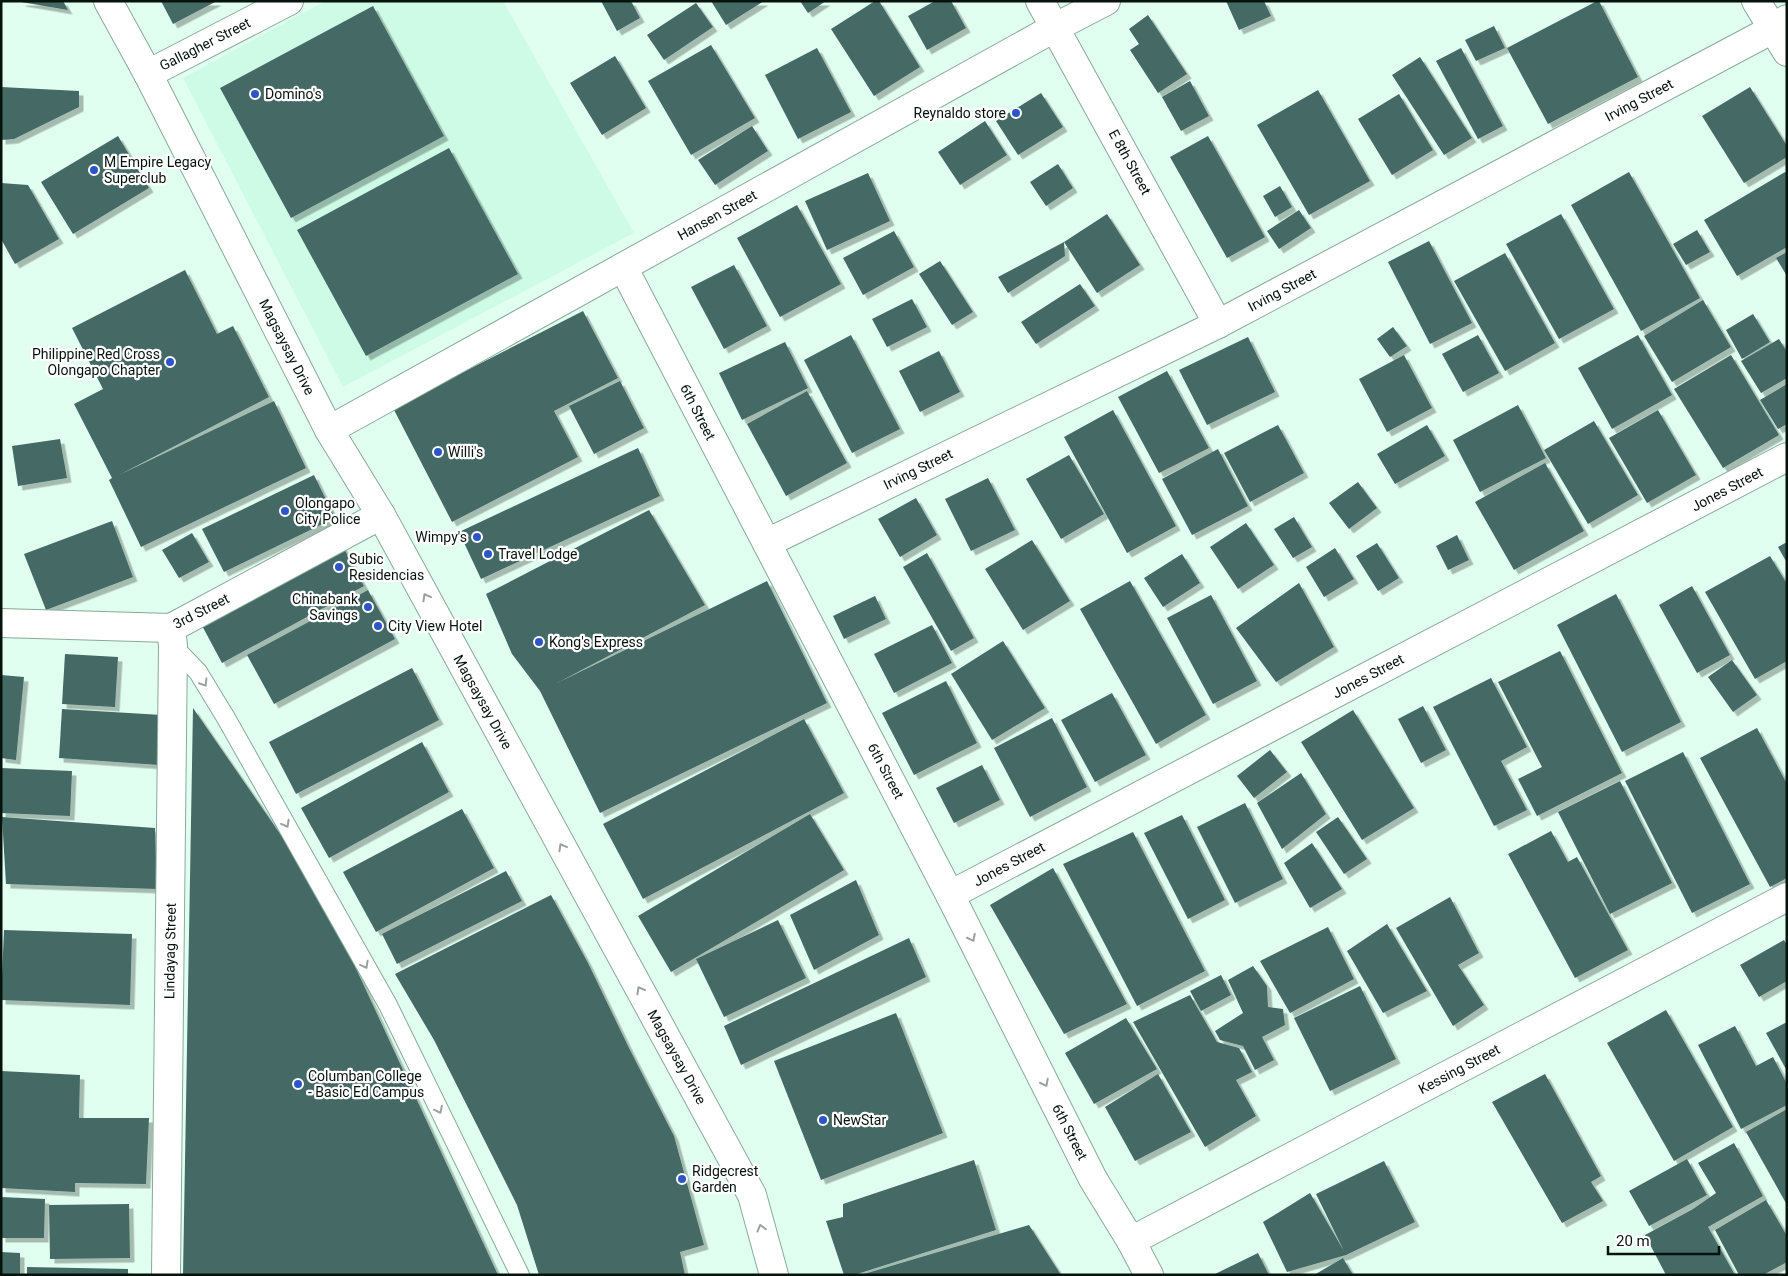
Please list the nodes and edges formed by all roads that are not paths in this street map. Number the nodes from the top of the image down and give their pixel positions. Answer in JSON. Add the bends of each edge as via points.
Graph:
{"nodes":[{"id":1,"x":108,"y":1,"type":"edge"},
{"id":2,"x":290,"y":1,"type":"edge"},
{"id":3,"x":1040,"y":1,"type":"edge"},
{"id":4,"x":1106,"y":1,"type":"edge"},
{"id":5,"x":1756,"y":1,"type":"edge"},
{"id":6,"x":1780,"y":24,"type":"edge"},
{"id":7,"x":1056,"y":27,"type":"junction"},
{"id":8,"x":1787,"y":52,"type":"edge"},
{"id":9,"x":148,"y":74,"type":"junction"},
{"id":10,"x":623,"y":267,"type":"junction"},
{"id":11,"x":1218,"y":324,"type":"junction"},
{"id":12,"x":329,"y":430,"type":"junction"},
{"id":13,"x":1787,"y":457,"type":"edge"},
{"id":14,"x":380,"y":515,"type":"junction"},
{"id":15,"x":766,"y":543,"type":"junction"},
{"id":16,"x":1,"y":623,"type":"edge"},
{"id":17,"x":172,"y":637,"type":"junction"},
{"id":18,"x":950,"y":895,"type":"junction"},
{"id":19,"x":1787,"y":897,"type":"edge"},
{"id":20,"x":1131,"y":1241,"type":"junction"},
{"id":21,"x":166,"y":1275,"type":"edge"},
{"id":22,"x":520,"y":1275,"type":"edge"},
{"id":23,"x":774,"y":1275,"type":"edge"},
{"id":24,"x":1149,"y":1275,"type":"edge"}],
"edges":[{"from":1,"to":9,"type":"street","name":"Magsaysay Drive"},
{"from":2,"to":9,"type":"street","name":"Gallagher Street"},
{"from":3,"to":7,"type":"street","name":"E 8th Street"},
{"from":4,"to":7,"type":"street","name":"Hansen Street"},
{"from":5,"to":6,"type":"street"},
{"from":6,"to":8,"type":"street"},
{"from":6,"to":11,"type":"street","name":"Irving Street"},
{"from":7,"to":10,"type":"street","name":"Hansen Street"},
{"from":7,"to":11,"type":"street","name":"E 8th Street"},
{"from":9,"to":12,"type":"street","name":"Magsaysay Drive"},
{"from":10,"to":12,"type":"street","name":"Hansen Street"},
{"from":10,"to":15,"type":"street","name":"6th Street"},
{"from":11,"to":15,"type":"street","name":"Irving Street"},
{"from":12,"to":14,"type":"street","name":"Magsaysay Drive"},
{"from":13,"to":18,"type":"street","name":"Jones Street"},
{"from":14,"to":17,"type":"street","name":"3rd Street"},
{"from":23,"to":14,"type":"street","name":"Magsaysay Drive","one_way":true,"via":[[752,1195]]},
{"from":15,"to":18,"type":"street","name":"6th Street"},
{"from":16,"to":17,"type":"street","name":"3rd Street"},
{"from":17,"to":21,"type":"street","name":"Lindayag Street"},
{"from":17,"to":22,"type":"lane","one_way":true,"via":[[226,718],[388,1005]]},
{"from":18,"to":20,"type":"street","name":"6th Street","one_way":true,"via":[[1093,1179]]},
{"from":19,"to":20,"type":"street","name":"Kessing Street"},
{"from":20,"to":24,"type":"street","name":"6th Street"}]}
